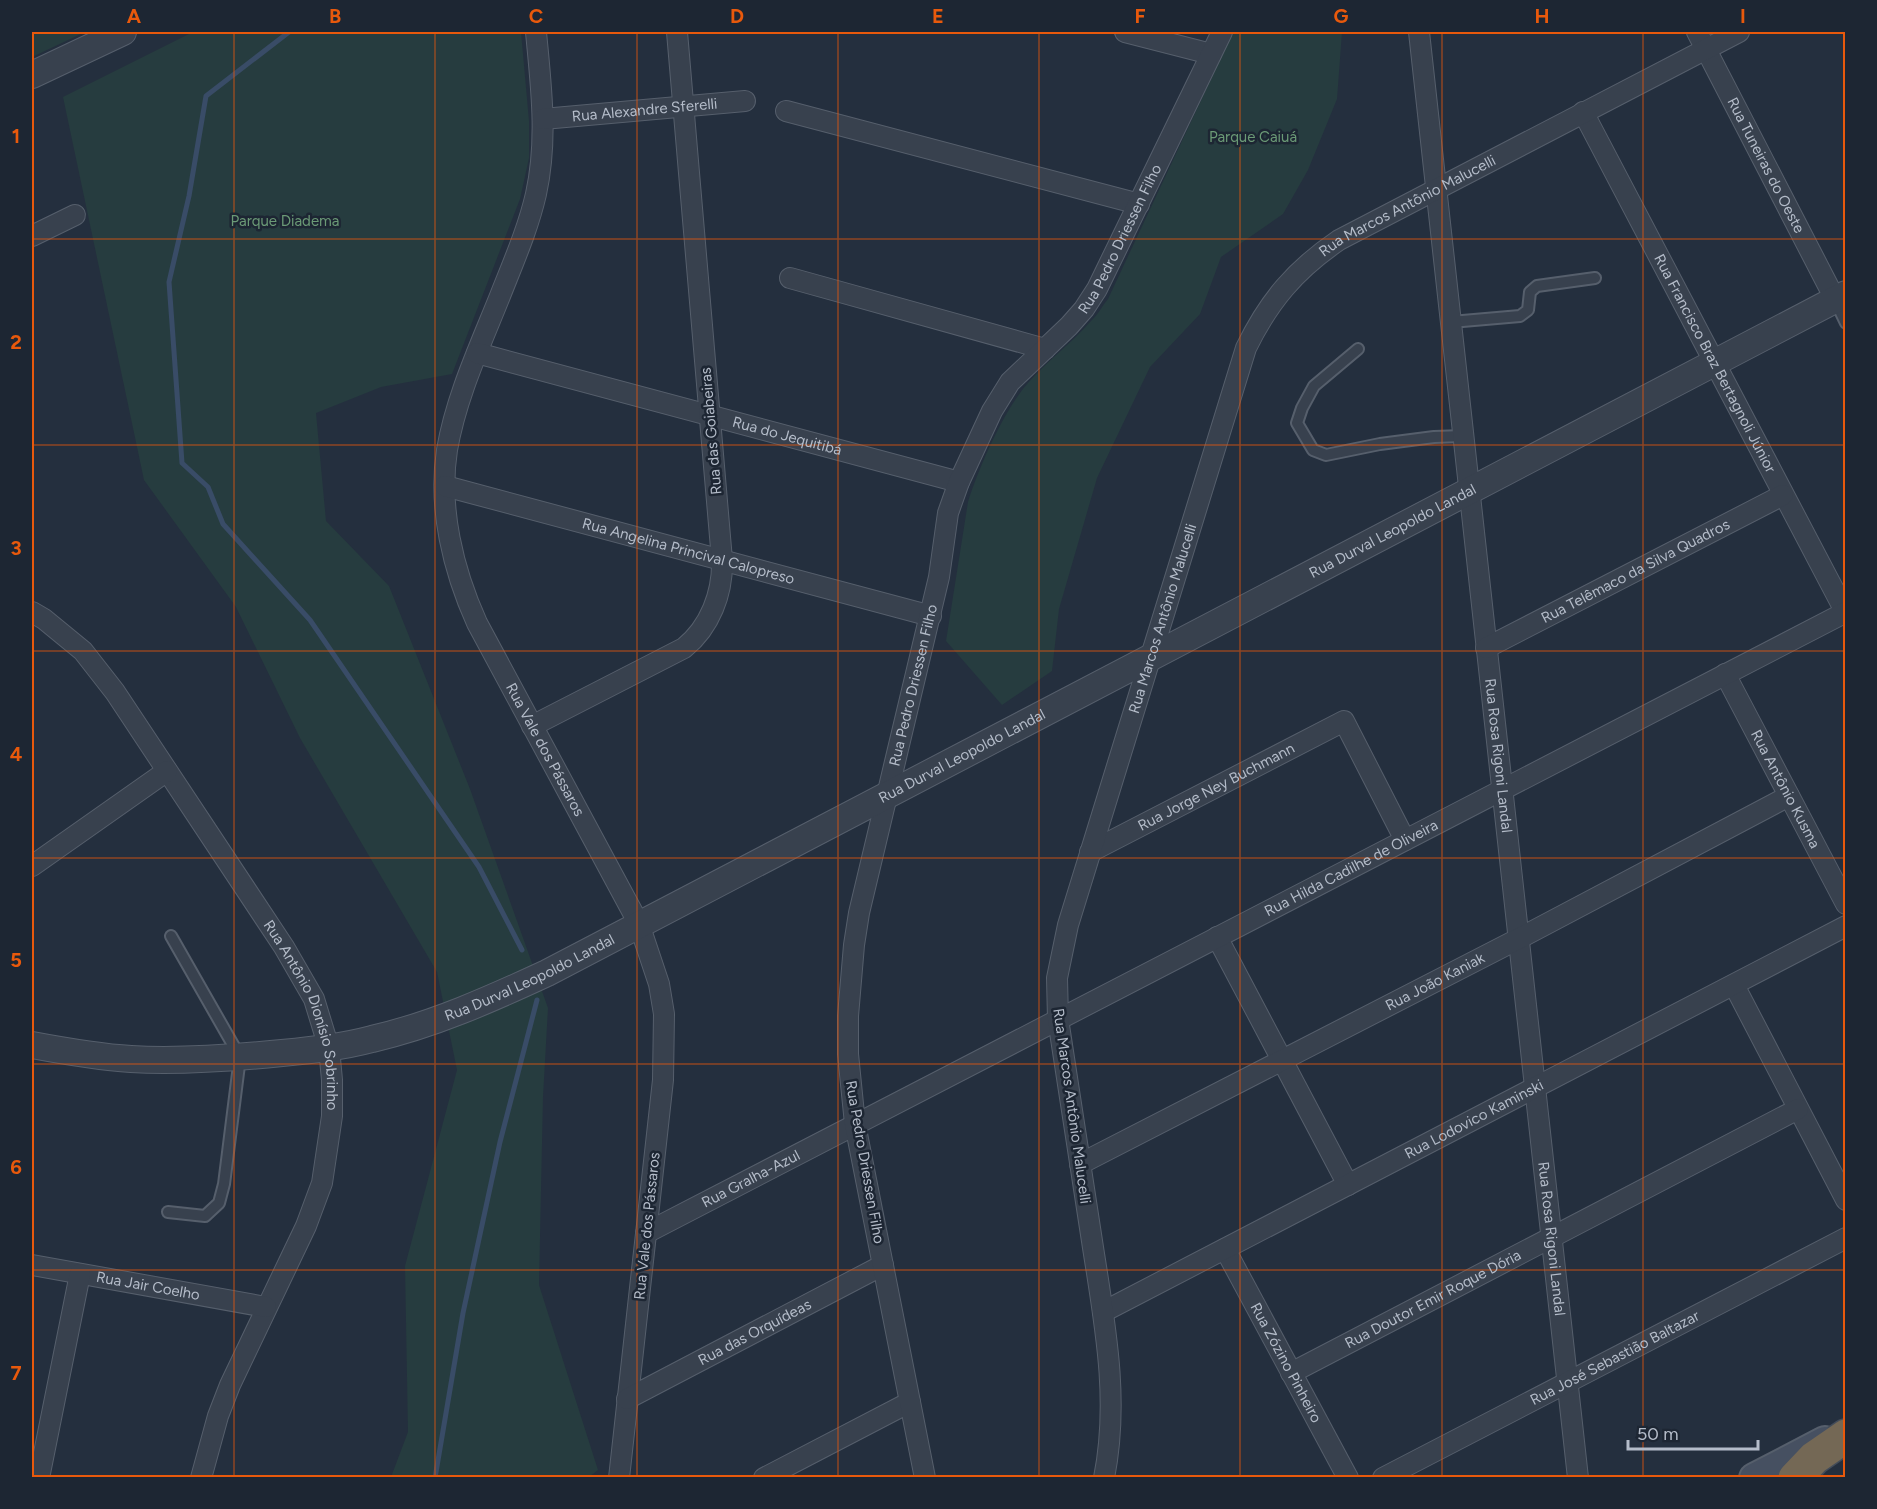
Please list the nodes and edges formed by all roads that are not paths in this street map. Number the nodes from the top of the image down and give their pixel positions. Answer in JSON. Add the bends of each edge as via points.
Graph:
{"nodes":[{"id":1,"x":123,"y":32,"type":"edge"},
{"id":2,"x":536,"y":32,"type":"edge"},
{"id":3,"x":677,"y":32,"type":"edge"},
{"id":4,"x":1125,"y":32,"type":"edge"},
{"id":5,"x":1222,"y":32,"type":"edge"},
{"id":6,"x":1419,"y":32,"type":"edge"},
{"id":7,"x":1739,"y":32,"type":"edge"},
{"id":8,"x":1702,"y":40,"type":"edge"},
{"id":9,"x":1211,"y":54,"type":"junction"},
{"id":10,"x":32,"y":75,"type":"edge"},
{"id":11,"x":745,"y":101,"type":"dead end"},
{"id":12,"x":683,"y":106,"type":"junction"},
{"id":13,"x":786,"y":111,"type":"dead end"},
{"id":14,"x":1583,"y":112,"type":"junction"},
{"id":15,"x":543,"y":119,"type":"junction"},
{"id":16,"x":1436,"y":188,"type":"junction"},
{"id":17,"x":1139,"y":204,"type":"junction"},
{"id":18,"x":75,"y":215,"type":"dead end"},
{"id":19,"x":32,"y":236,"type":"edge"},
{"id":20,"x":790,"y":278,"type":"dead end"},
{"id":21,"x":1594,"y":278,"type":"dead end"},
{"id":22,"x":1840,"y":296,"type":"edge"},
{"id":23,"x":1451,"y":322,"type":"junction"},
{"id":24,"x":1845,"y":323,"type":"edge"},
{"id":25,"x":1045,"y":349,"type":"junction"},
{"id":26,"x":1358,"y":349,"type":"dead end"},
{"id":27,"x":477,"y":353,"type":"junction"},
{"id":28,"x":1714,"y":362,"type":"junction"},
{"id":29,"x":710,"y":415,"type":"junction"},
{"id":30,"x":1463,"y":436,"type":"junction"},
{"id":31,"x":960,"y":482,"type":"junction"},
{"id":32,"x":445,"y":486,"type":"junction"},
{"id":33,"x":1469,"y":490,"type":"junction"},
{"id":34,"x":1783,"y":495,"type":"junction"},
{"id":35,"x":722,"y":560,"type":"junction"},
{"id":36,"x":32,"y":612,"type":"edge"},
{"id":37,"x":1845,"y":612,"type":"edge"},
{"id":38,"x":931,"y":616,"type":"junction"},
{"id":39,"x":1486,"y":648,"type":"junction"},
{"id":40,"x":1150,"y":657,"type":"junction"},
{"id":41,"x":1725,"y":674,"type":"junction"},
{"id":42,"x":532,"y":726,"type":"junction"},
{"id":43,"x":167,"y":771,"type":"junction"},
{"id":44,"x":1502,"y":789,"type":"junction"},
{"id":45,"x":888,"y":794,"type":"junction"},
{"id":46,"x":1789,"y":796,"type":"junction"},
{"id":47,"x":1405,"y":840,"type":"junction"},
{"id":48,"x":1090,"y":852,"type":"junction"},
{"id":49,"x":32,"y":866,"type":"edge"},
{"id":50,"x":1845,"y":904,"type":"edge"},
{"id":51,"x":639,"y":924,"type":"junction"},
{"id":52,"x":1845,"y":926,"type":"edge"},
{"id":53,"x":171,"y":936,"type":"dead end"},
{"id":54,"x":1217,"y":937,"type":"junction"},
{"id":55,"x":1518,"y":939,"type":"junction"},
{"id":56,"x":1734,"y":985,"type":"junction"},
{"id":57,"x":1058,"y":1019,"type":"junction"},
{"id":58,"x":32,"y":1045,"type":"edge"},
{"id":59,"x":329,"y":1048,"type":"junction"},
{"id":60,"x":240,"y":1057,"type":"junction"},
{"id":61,"x":1282,"y":1061,"type":"junction"},
{"id":62,"x":1535,"y":1088,"type":"junction"},
{"id":63,"x":1798,"y":1109,"type":"junction"},
{"id":64,"x":855,"y":1124,"type":"junction"},
{"id":65,"x":1080,"y":1164,"type":"junction"},
{"id":66,"x":1348,"y":1185,"type":"junction"},
{"id":67,"x":1845,"y":1200,"type":"edge"},
{"id":68,"x":168,"y":1212,"type":"dead end"},
{"id":69,"x":646,"y":1233,"type":"junction"},
{"id":70,"x":1551,"y":1238,"type":"junction"},
{"id":71,"x":1845,"y":1238,"type":"edge"},
{"id":72,"x":1225,"y":1249,"type":"junction"},
{"id":73,"x":883,"y":1264,"type":"junction"},
{"id":74,"x":32,"y":1265,"type":"edge"},
{"id":75,"x":80,"y":1274,"type":"junction"},
{"id":76,"x":266,"y":1308,"type":"junction"},
{"id":77,"x":1103,"y":1312,"type":"junction"},
{"id":78,"x":1291,"y":1373,"type":"junction"},
{"id":79,"x":1567,"y":1382,"type":"junction"},
{"id":80,"x":627,"y":1399,"type":"junction"},
{"id":81,"x":910,"y":1402,"type":"junction"},
{"id":82,"x":1845,"y":1430,"type":"edge"},
{"id":83,"x":1845,"y":1436,"type":"edge"},
{"id":84,"x":39,"y":1478,"type":"edge"},
{"id":85,"x":201,"y":1478,"type":"edge"},
{"id":86,"x":619,"y":1478,"type":"edge"},
{"id":87,"x":764,"y":1478,"type":"edge"},
{"id":88,"x":925,"y":1478,"type":"edge"},
{"id":89,"x":1104,"y":1478,"type":"edge"},
{"id":90,"x":1347,"y":1478,"type":"edge"},
{"id":91,"x":1383,"y":1478,"type":"edge"},
{"id":92,"x":1578,"y":1478,"type":"edge"},
{"id":93,"x":1754,"y":1478,"type":"edge"},
{"id":94,"x":1795,"y":1478,"type":"edge"}],
"edges":[{"from":1,"to":10,"type":"street"},
{"from":2,"to":15,"type":"street","name":"Rua Vale dos Pássaros"},
{"from":3,"to":12,"type":"street","name":"Rua das Goiabeiras"},
{"from":4,"to":9,"type":"street"},
{"from":5,"to":9,"type":"street","name":"Rua Pedro Driessen Filho"},
{"from":6,"to":16,"type":"street","name":"Rua Rosa Rigoni Landal"},
{"from":7,"to":8,"type":"street","name":"Rua Marcos Antônio Malucelli"},
{"from":8,"to":14,"type":"street","name":"Rua Marcos Antônio Malucelli"},
{"from":8,"to":22,"type":"street","name":"Rua Tuneiras do Oeste"},
{"from":9,"to":17,"type":"street","name":"Rua Pedro Driessen Filho"},
{"from":11,"to":12,"type":"street","name":"Rua Alexandre Sferelli"},
{"from":12,"to":15,"type":"street","name":"Rua Alexandre Sferelli"},
{"from":12,"to":29,"type":"street","name":"Rua das Goiabeiras"},
{"from":13,"to":17,"type":"street"},
{"from":14,"to":16,"type":"street","name":"Rua Marcos Antônio Malucelli"},
{"from":14,"to":28,"type":"street","name":"Rua Francisco Braz Bertagnoli Júnior"},
{"from":15,"to":27,"type":"street","name":"Rua Vale dos Pássaros","via":[[541,170],[535,196],[514,262]]},
{"from":16,"to":23,"type":"street","name":"Rua Rosa Rigoni Landal"},
{"from":16,"to":40,"type":"street","name":"Rua Marcos Antônio Malucelli","via":[[1318,255],[1295,275],[1259,322],[1237,373]]},
{"from":17,"to":25,"type":"street","name":"Rua Pedro Driessen Filho","via":[[1097,289],[1070,326]]},
{"from":18,"to":19,"type":"street"},
{"from":20,"to":25,"type":"street"},
{"from":21,"to":23,"type":"lane","via":[[1537,286],[1530,292],[1528,310],[1520,316]]},
{"from":22,"to":24,"type":"lane"},
{"from":22,"to":28,"type":"street","name":"Rua Durval Leopoldo Landal"},
{"from":23,"to":30,"type":"street","name":"Rua Rosa Rigoni Landal"},
{"from":25,"to":31,"type":"street","name":"Rua Pedro Driessen Filho","via":[[1001,395]]},
{"from":26,"to":30,"type":"lane","via":[[1314,386],[1302,408],[1298,423],[1313,450],[1326,455],[1380,444]]},
{"from":27,"to":29,"type":"street","name":"Rua do Jequitibá"},
{"from":27,"to":32,"type":"street","name":"Rua Vale dos Pássaros","via":[[451,431]]},
{"from":28,"to":33,"type":"street","name":"Rua Durval Leopoldo Landal"},
{"from":28,"to":34,"type":"street","name":"Rua Francisco Braz Bertagnoli Júnior"},
{"from":29,"to":31,"type":"street","name":"Rua do Jequitibá"},
{"from":29,"to":35,"type":"street","name":"Rua das Goiabeiras"},
{"from":30,"to":33,"type":"street","name":"Rua Rosa Rigoni Landal"},
{"from":31,"to":38,"type":"street","name":"Rua Pedro Driessen Filho","via":[[946,521]]},
{"from":32,"to":35,"type":"street","name":"Rua Angelina Princival Calopreso"},
{"from":32,"to":42,"type":"street","name":"Rua Vale dos Pássaros","via":[[453,554],[469,605]]},
{"from":33,"to":39,"type":"street","name":"Rua Rosa Rigoni Landal"},
{"from":33,"to":40,"type":"street","name":"Rua Durval Leopoldo Landal"},
{"from":34,"to":37,"type":"street","name":"Rua Francisco Braz Bertagnoli Júnior"},
{"from":34,"to":39,"type":"street","name":"Rua Telêmaco da Silva Quadros"},
{"from":35,"to":38,"type":"street","name":"Rua Angelina Princival Calopreso"},
{"from":35,"to":42,"type":"street","name":"Rua das Goiabeiras","via":[[720,588],[695,639],[673,655]]},
{"from":36,"to":43,"type":"street","name":"Rua Antônio Dionísio Sobrinho","via":[[83,651]]},
{"from":37,"to":41,"type":"street","name":"Rua Hilda Cadilhe de Oliveira"},
{"from":38,"to":45,"type":"street","name":"Rua Pedro Driessen Filho"},
{"from":39,"to":44,"type":"street","name":"Rua Rosa Rigoni Landal"},
{"from":40,"to":45,"type":"street","name":"Rua Durval Leopoldo Landal"},
{"from":40,"to":48,"type":"street","name":"Rua Marcos Antônio Malucelli"},
{"from":41,"to":44,"type":"street","name":"Rua Hilda Cadilhe de Oliveira"},
{"from":41,"to":46,"type":"street","name":"Rua Antônio Kusma"},
{"from":42,"to":51,"type":"street","name":"Rua Vale dos Pássaros"},
{"from":43,"to":49,"type":"street"},
{"from":43,"to":59,"type":"street","name":"Rua Antônio Dionísio Sobrinho","via":[[301,975],[314,999]]},
{"from":44,"to":47,"type":"street","name":"Rua Hilda Cadilhe de Oliveira"},
{"from":44,"to":55,"type":"street","name":"Rua Rosa Rigoni Landal"},
{"from":45,"to":51,"type":"street","name":"Rua Durval Leopoldo Landal"},
{"from":45,"to":64,"type":"street","name":"Rua Pedro Driessen Filho","via":[[859,913],[850,980],[848,1054]]},
{"from":46,"to":50,"type":"street","name":"Rua Antônio Kusma"},
{"from":46,"to":55,"type":"street","name":"Rua João Kaniak"},
{"from":47,"to":48,"type":"street","name":"Rua Jorge Ney Buchmann","via":[[1344,721]]},
{"from":47,"to":54,"type":"street","name":"Rua Hilda Cadilhe de Oliveira"},
{"from":48,"to":57,"type":"street","name":"Rua Marcos Antônio Malucelli","via":[[1059,960]]},
{"from":51,"to":59,"type":"street","name":"Rua Durval Leopoldo Landal","via":[[547,973],[457,1012]]},
{"from":51,"to":69,"type":"street","name":"Rua Vale dos Pássaros","via":[[659,984],[665,1046]]},
{"from":52,"to":56,"type":"street","name":"Rua Lodovico Kaminski"},
{"from":53,"to":60,"type":"lane"},
{"from":54,"to":57,"type":"street","name":"Rua Hilda Cadilhe de Oliveira"},
{"from":54,"to":61,"type":"street"},
{"from":55,"to":61,"type":"street","name":"Rua João Kaniak"},
{"from":55,"to":62,"type":"street","name":"Rua Rosa Rigoni Landal"},
{"from":56,"to":62,"type":"street","name":"Rua Lodovico Kaminski"},
{"from":56,"to":63,"type":"street"},
{"from":57,"to":64,"type":"street","name":"Rua Hilda Cadilhe de Oliveira"},
{"from":57,"to":65,"type":"street","name":"Rua Marcos Antônio Malucelli"},
{"from":58,"to":60,"type":"street","name":"Rua Durval Leopoldo Landal","via":[[130,1059]]},
{"from":59,"to":60,"type":"street","name":"Rua Durval Leopoldo Landal"},
{"from":59,"to":76,"type":"street","name":"Rua Antônio Dionísio Sobrinho","via":[[332,1116],[322,1183]]},
{"from":60,"to":68,"type":"lane","via":[[219,1203],[205,1216]]},
{"from":61,"to":65,"type":"street","name":"Rua João Kaniak"},
{"from":61,"to":66,"type":"street"},
{"from":62,"to":66,"type":"street","name":"Rua Lodovico Kaminski"},
{"from":62,"to":70,"type":"street","name":"Rua Rosa Rigoni Landal"},
{"from":63,"to":67,"type":"street"},
{"from":63,"to":70,"type":"street","name":"Rua Doutor Emir Roque Dória"},
{"from":64,"to":69,"type":"street","name":"Rua Gralha-Azul"},
{"from":64,"to":73,"type":"street","name":"Rua Pedro Driessen Filho"},
{"from":65,"to":77,"type":"street","name":"Rua Marcos Antônio Malucelli"},
{"from":66,"to":72,"type":"street","name":"Rua Lodovico Kaminski"},
{"from":69,"to":80,"type":"street","name":"Rua Vale dos Pássaros"},
{"from":70,"to":78,"type":"street","name":"Rua Doutor Emir Roque Dória"},
{"from":70,"to":79,"type":"street","name":"Rua Rosa Rigoni Landal"},
{"from":71,"to":79,"type":"street","name":"Rua José Sebastião Baltazar"},
{"from":72,"to":77,"type":"street","name":"Rua Lodovico Kaminski"},
{"from":72,"to":78,"type":"street","name":"Rua Zózino Pinheiro"},
{"from":73,"to":80,"type":"street","name":"Rua das Orquídeas"},
{"from":73,"to":81,"type":"street","name":"Rua Pedro Driessen Filho"},
{"from":74,"to":75,"type":"street","name":"Rua Jair Coelho"},
{"from":75,"to":76,"type":"street","name":"Rua Jair Coelho"},
{"from":75,"to":84,"type":"street"},
{"from":76,"to":85,"type":"street","name":"Rua Antônio Dionísio Sobrinho","via":[[218,1416]]},
{"from":77,"to":89,"type":"street","name":"Rua Marcos Antônio Malucelli","via":[[1112,1379],[1110,1443]]},
{"from":78,"to":90,"type":"street","name":"Rua Zózino Pinheiro"},
{"from":79,"to":91,"type":"street","name":"Rua José Sebastião Baltazar"},
{"from":79,"to":92,"type":"street","name":"Rua Rosa Rigoni Landal"},
{"from":80,"to":86,"type":"street","name":"Rua Vale dos Pássaros"},
{"from":81,"to":87,"type":"street"},
{"from":81,"to":88,"type":"street","name":"Rua Pedro Driessen Filho"},
{"from":82,"to":93,"type":"main road"},
{"from":83,"to":94,"type":"highway","via":[[1814,1458]]}]}
